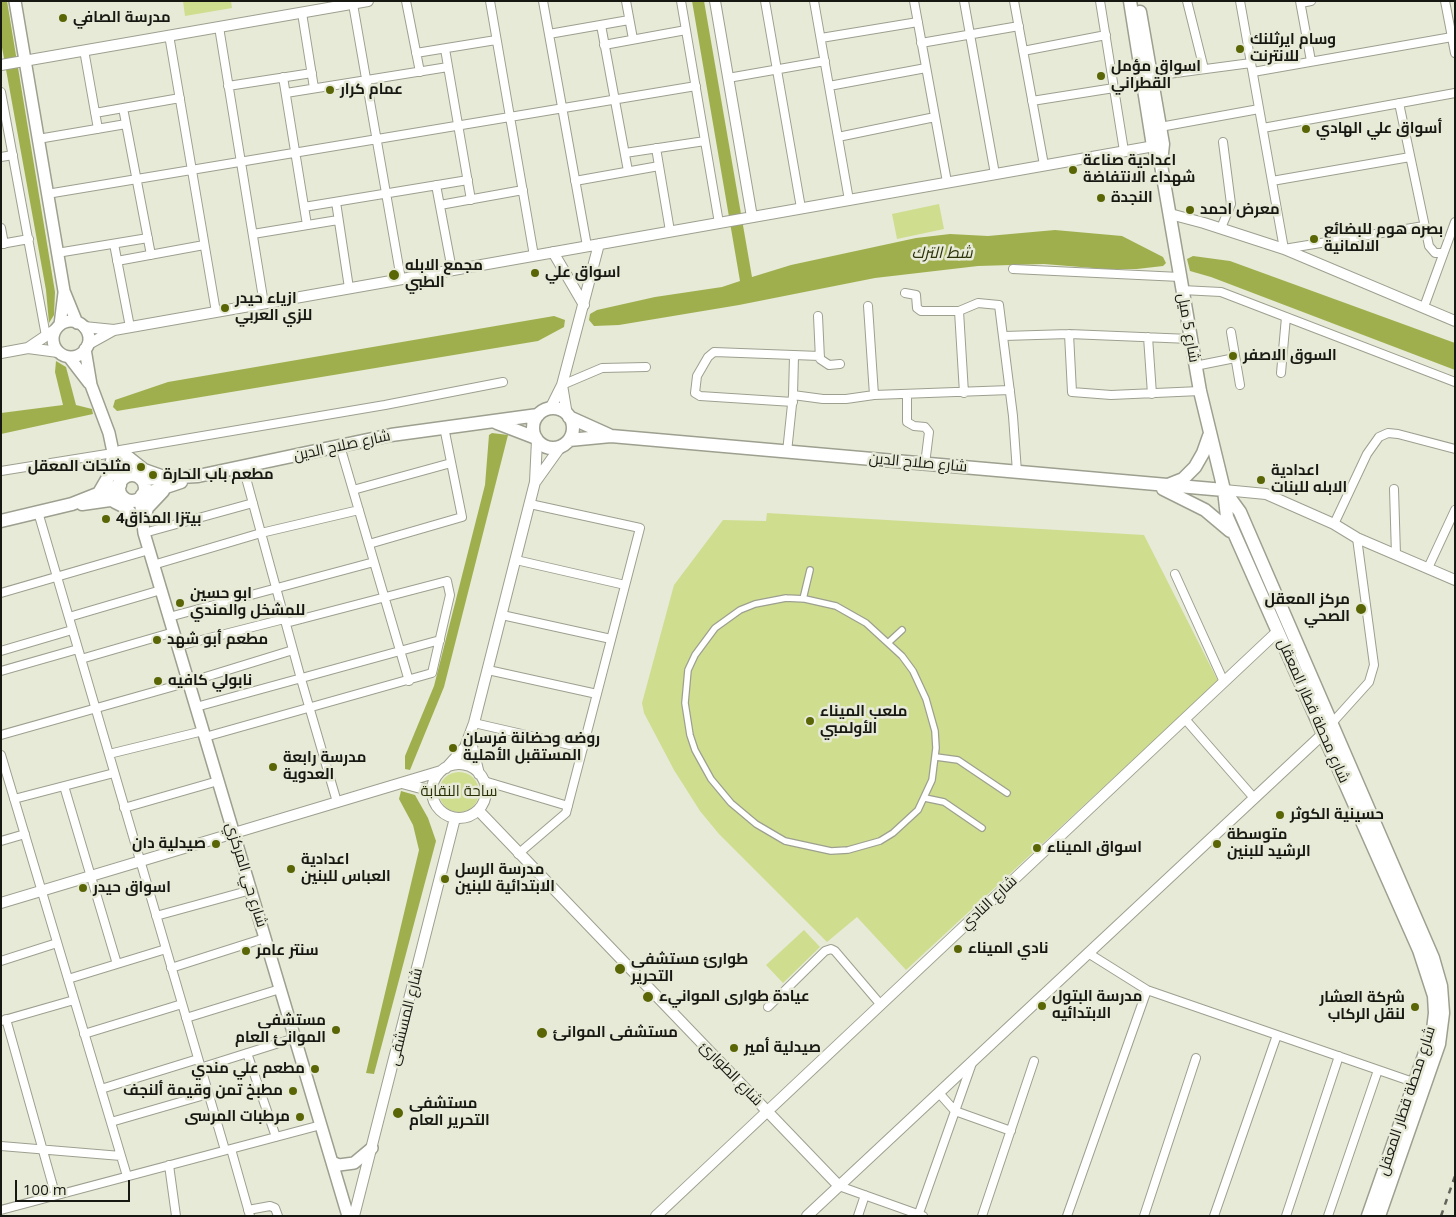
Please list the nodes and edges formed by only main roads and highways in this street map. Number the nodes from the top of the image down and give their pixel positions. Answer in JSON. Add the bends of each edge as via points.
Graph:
{"nodes":[{"id":1,"x":15,"y":1,"type":"edge"},
{"id":2,"x":1130,"y":1,"type":"edge"},
{"id":3,"x":1138,"y":1,"type":"edge"},
{"id":4,"x":1158,"y":145,"type":"junction"},
{"id":5,"x":64,"y":291,"type":"junction"},
{"id":6,"x":81,"y":325,"type":"junction"},
{"id":7,"x":54,"y":330,"type":"junction"},
{"id":8,"x":86,"y":347,"type":"junction"},
{"id":9,"x":69,"y":357,"type":"junction"},
{"id":10,"x":90,"y":384,"type":"junction"},
{"id":11,"x":538,"y":415,"type":"junction"},
{"id":12,"x":568,"y":416,"type":"junction"},
{"id":13,"x":487,"y":421,"type":"junction"},
{"id":14,"x":1209,"y":434,"type":"junction"},
{"id":15,"x":611,"y":436,"type":"junction"},
{"id":16,"x":536,"y":439,"type":"junction"},
{"id":17,"x":565,"y":443,"type":"junction"},
{"id":18,"x":117,"y":453,"type":"junction"},
{"id":19,"x":141,"y":479,"type":"junction"},
{"id":20,"x":168,"y":482,"type":"junction"},
{"id":21,"x":120,"y":484,"type":"junction"},
{"id":22,"x":1149,"y":484,"type":"junction"},
{"id":23,"x":1166,"y":486,"type":"junction"},
{"id":24,"x":1224,"y":490,"type":"junction"},
{"id":25,"x":99,"y":493,"type":"junction"},
{"id":26,"x":134,"y":498,"type":"junction"},
{"id":27,"x":110,"y":501,"type":"junction"},
{"id":28,"x":72,"y":504,"type":"junction"},
{"id":29,"x":1,"y":520,"type":"edge"},
{"id":30,"x":141,"y":526,"type":"junction"},
{"id":31,"x":1236,"y":538,"type":"junction"},
{"id":32,"x":1328,"y":728,"type":"junction"},
{"id":33,"x":372,"y":1148,"type":"road end"},
{"id":34,"x":332,"y":1162,"type":"junction"},
{"id":35,"x":348,"y":1216,"type":"edge"},
{"id":36,"x":1368,"y":1216,"type":"edge"},
{"id":37,"x":1379,"y":1216,"type":"edge"}],
"edges":[{"from":1,"to":5,"type":"main road"},
{"from":2,"to":4,"type":"main road","name":"شارع 5 ميل"},
{"from":3,"to":4,"type":"main road","name":"شارع 5 ميل","via":[[1160,126]]},
{"from":4,"to":14,"type":"main road","name":"شارع 5 ميل"},
{"from":5,"to":6,"type":"main road"},
{"from":5,"to":7,"type":"main road"},
{"from":6,"to":7,"type":"main road","via":[[72,321]]},
{"from":6,"to":8,"type":"main road","via":[[88,336]]},
{"from":7,"to":9,"type":"main road","via":[[53,341],[58,352]]},
{"from":8,"to":9,"type":"main road","via":[[78,355]]},
{"from":8,"to":10,"type":"main road"},
{"from":9,"to":10,"type":"main road"},
{"from":10,"to":18,"type":"main road"},
{"from":11,"to":12,"type":"main road","via":[[550,409]]},
{"from":11,"to":13,"type":"main road","name":"شارع صلاح الدين"},
{"from":11,"to":16,"type":"main road","via":[[533,427]]},
{"from":12,"to":15,"type":"main road","name":"شارع صلاح الدين"},
{"from":12,"to":17,"type":"main road","via":[[573,428]]},
{"from":13,"to":16,"type":"main road","name":"شارع صلاح الدين","via":[[506,425]]},
{"from":13,"to":20,"type":"main road","name":"شارع صلاح الدين","via":[[340,446]]},
{"from":14,"to":23,"type":"main road","via":[[1195,468],[1183,479]]},
{"from":14,"to":24,"type":"main road","name":"شارع 5 ميل"},
{"from":15,"to":17,"type":"main road","name":"شارع صلاح الدين"},
{"from":15,"to":22,"type":"main road","name":"شارع صلاح الدين"},
{"from":16,"to":17,"type":"main road","via":[[548,447]]},
{"from":18,"to":19,"type":"main road"},
{"from":18,"to":20,"type":"main road"},
{"from":18,"to":21,"type":"main road"},
{"from":18,"to":25,"type":"main road"},
{"from":19,"to":20,"type":"main road","name":"شارع صلاح الدين"},
{"from":19,"to":21,"type":"main road","via":[[130,475]]},
{"from":19,"to":26,"type":"main road","via":[[144,486]]},
{"from":20,"to":26,"type":"main road","name":"شارع صلاح الدين"},
{"from":20,"to":30,"type":"main road","via":[[149,505]]},
{"from":21,"to":25,"type":"main road","name":"شارع صلاح الدين"},
{"from":21,"to":26,"type":"main road","via":[[120,492]]},
{"from":22,"to":23,"type":"main road","name":"شارع صلاح الدين"},
{"from":22,"to":31,"type":"main road","via":[[1205,510],[1221,521]]},
{"from":23,"to":24,"type":"main road","name":"شارع صلاح الدين"},
{"from":24,"to":31,"type":"main road","name":"شارع محطة قطار المعقل","via":[[1227,517]]},
{"from":24,"to":32,"type":"main road","name":"شارع محطة قطار المعقل","via":[[1240,512]]},
{"from":25,"to":28,"type":"main road","name":"شارع صلاح الدين"},
{"from":26,"to":27,"type":"main road","name":"شارع صلاح الدين"},
{"from":26,"to":30,"type":"main road","name":"شارع حي المركزي"},
{"from":27,"to":28,"type":"main road","name":"شارع صلاح الدين"},
{"from":27,"to":30,"type":"main road","via":[[125,507]]},
{"from":28,"to":29,"type":"main road","name":"شارع صلاح الدين"},
{"from":30,"to":34,"type":"main road","name":"شارع حي المركزي"},
{"from":31,"to":32,"type":"main road","name":"شارع محطة قطار المعقل","via":[[1277,632]]},
{"from":32,"to":36,"type":"main road","name":"شارع محطة قطار المعقل","via":[[1419,950],[1430,983],[1435,1014],[1416,1083]]},
{"from":32,"to":37,"type":"main road","name":"شارع محطة قطار المعقل","via":[[1433,958],[1441,986],[1443,1013],[1439,1044]]},
{"from":33,"to":34,"type":"main road","via":[[354,1163],[339,1165]]},
{"from":34,"to":35,"type":"main road","name":"شارع حي المركزي"}]}
